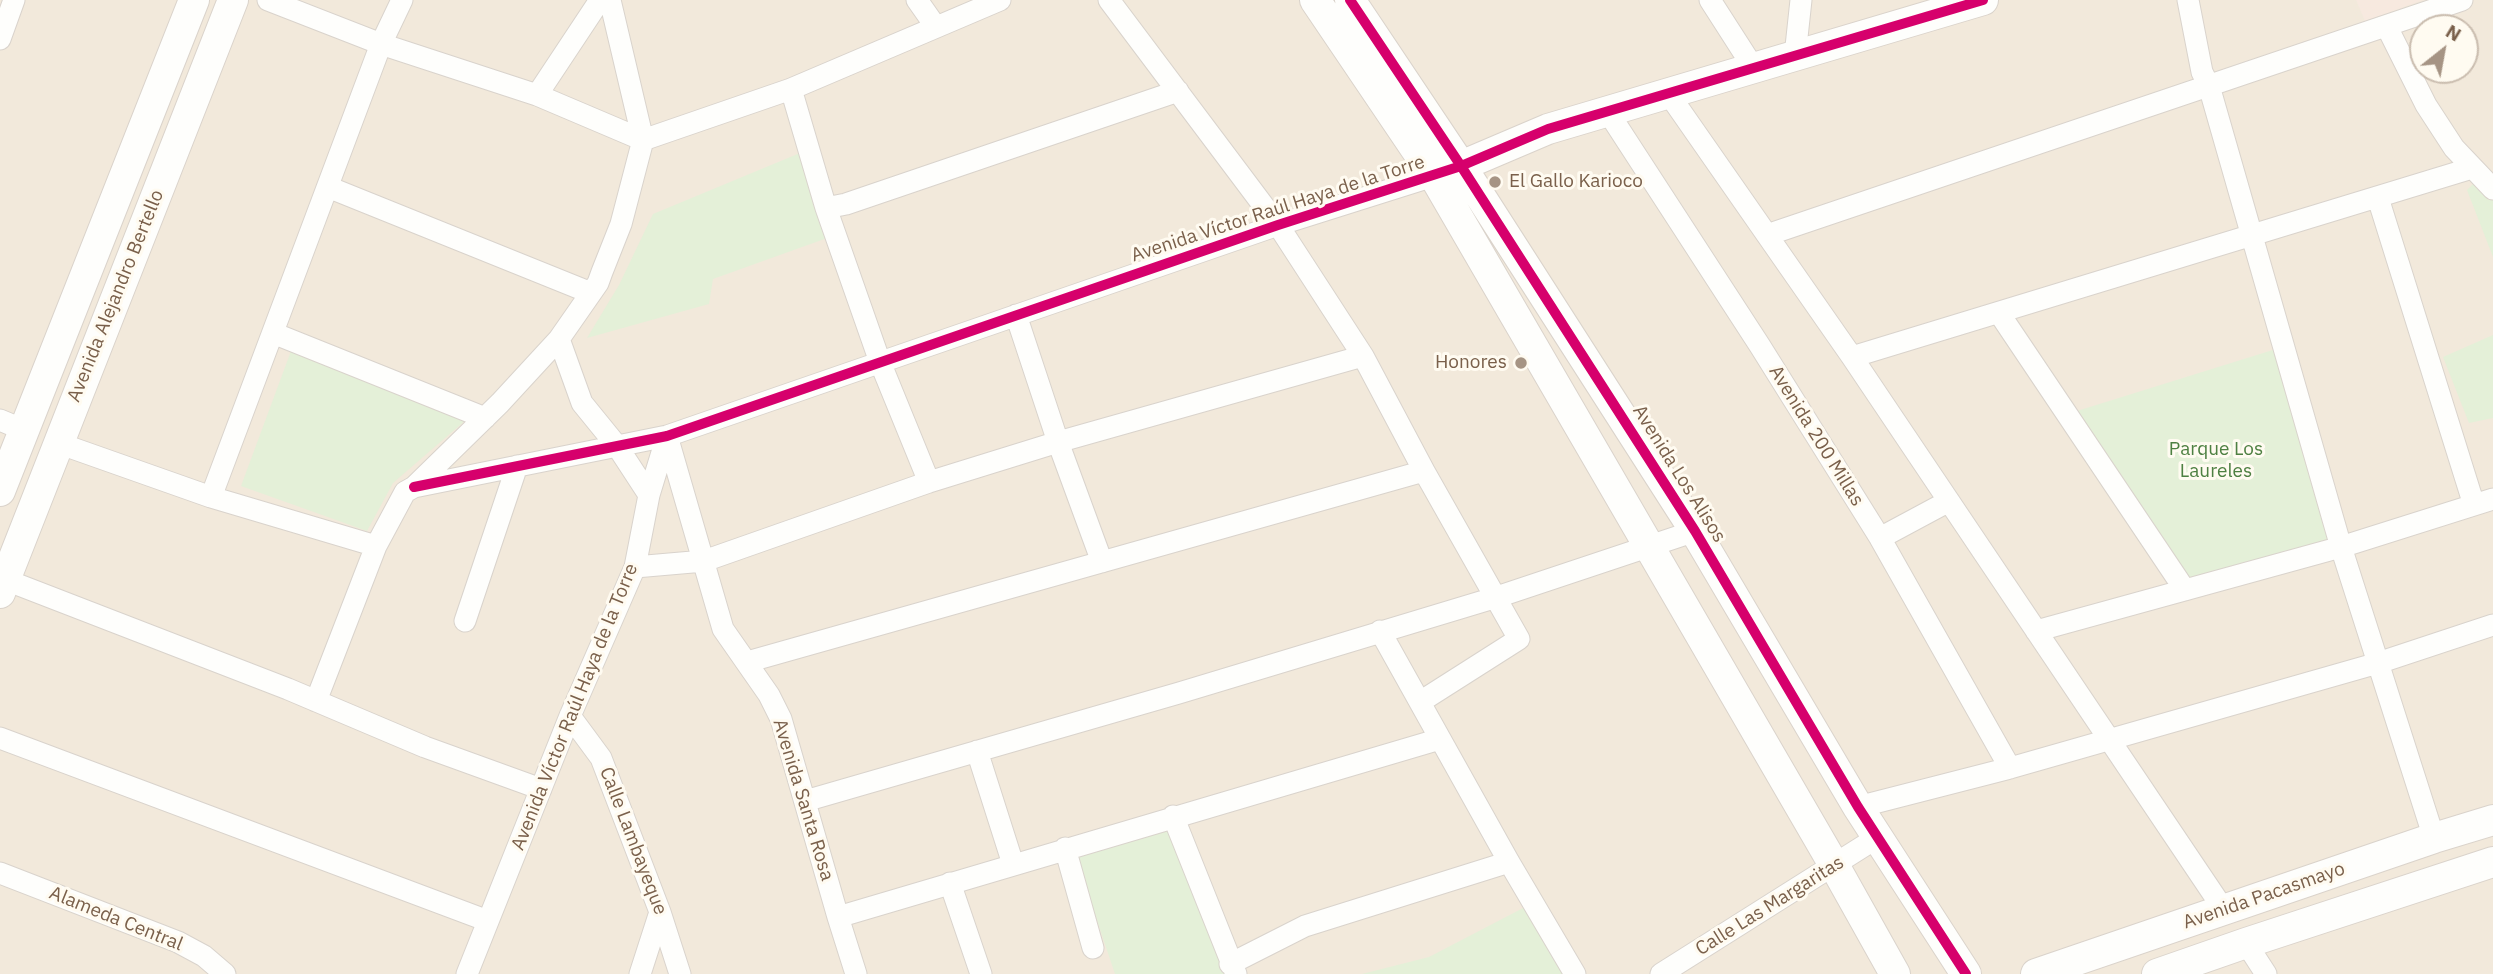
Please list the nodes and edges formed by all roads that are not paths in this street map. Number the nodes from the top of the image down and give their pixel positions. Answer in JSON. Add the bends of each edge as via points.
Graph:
{"nodes":[{"id":1,"x":14,"y":0,"type":"edge"},
{"id":2,"x":194,"y":0,"type":"edge"},
{"id":3,"x":233,"y":0,"type":"edge"},
{"id":4,"x":268,"y":0,"type":"edge"},
{"id":5,"x":402,"y":0,"type":"edge"},
{"id":6,"x":600,"y":0,"type":"edge"},
{"id":7,"x":610,"y":0,"type":"edge"},
{"id":8,"x":917,"y":0,"type":"edge"},
{"id":9,"x":1000,"y":0,"type":"edge"},
{"id":10,"x":1109,"y":0,"type":"edge"},
{"id":11,"x":1315,"y":0,"type":"edge"},
{"id":12,"x":1350,"y":0,"type":"edge"},
{"id":13,"x":1710,"y":0,"type":"edge"},
{"id":14,"x":1801,"y":0,"type":"edge"},
{"id":15,"x":1983,"y":0,"type":"edge"},
{"id":16,"x":2188,"y":0,"type":"edge"},
{"id":17,"x":2462,"y":0,"type":"edge"},
{"id":18,"x":936,"y":27,"type":"junction"},
{"id":19,"x":2386,"y":27,"type":"junction"},
{"id":20,"x":0,"y":39,"type":"edge"},
{"id":21,"x":382,"y":44,"type":"junction"},
{"id":22,"x":1795,"y":56,"type":"junction"},
{"id":23,"x":1754,"y":67,"type":"junction"},
{"id":24,"x":2209,"y":86,"type":"junction"},
{"id":25,"x":791,"y":89,"type":"junction"},
{"id":26,"x":1178,"y":91,"type":"junction"},
{"id":27,"x":1668,"y":93,"type":"junction"},
{"id":28,"x":537,"y":95,"type":"junction"},
{"id":29,"x":1608,"y":112,"type":"junction"},
{"id":30,"x":643,"y":140,"type":"junction"},
{"id":31,"x":2472,"y":168,"type":"junction"},
{"id":32,"x":1448,"y":171,"type":"junction"},
{"id":33,"x":328,"y":187,"type":"junction"},
{"id":34,"x":2493,"y":189,"type":"edge"},
{"id":35,"x":2378,"y":198,"type":"junction"},
{"id":36,"x":826,"y":208,"type":"junction"},
{"id":37,"x":1278,"y":225,"type":"junction"},
{"id":38,"x":1767,"y":235,"type":"junction"},
{"id":39,"x":2252,"y":236,"type":"junction"},
{"id":40,"x":591,"y":293,"type":"junction"},
{"id":41,"x":1998,"y":313,"type":"junction"},
{"id":42,"x":1016,"y":315,"type":"junction"},
{"id":43,"x":273,"y":332,"type":"junction"},
{"id":44,"x":559,"y":339,"type":"junction"},
{"id":45,"x":1363,"y":356,"type":"junction"},
{"id":46,"x":1852,"y":358,"type":"junction"},
{"id":47,"x":880,"y":362,"type":"junction"},
{"id":48,"x":485,"y":418,"type":"junction"},
{"id":49,"x":12,"y":425,"type":"edge"},
{"id":50,"x":667,"y":436,"type":"junction"},
{"id":51,"x":1058,"y":442,"type":"junction"},
{"id":52,"x":58,"y":443,"type":"junction"},
{"id":53,"x":617,"y":446,"type":"junction"},
{"id":54,"x":517,"y":466,"type":"junction"},
{"id":55,"x":1424,"y":471,"type":"junction"},
{"id":56,"x":929,"y":481,"type":"junction"},
{"id":57,"x":414,"y":487,"type":"junction"},
{"id":58,"x":0,"y":491,"type":"edge"},
{"id":59,"x":649,"y":495,"type":"junction"},
{"id":60,"x":211,"y":497,"type":"junction"},
{"id":61,"x":1948,"y":501,"type":"junction"},
{"id":62,"x":2484,"y":502,"type":"edge"},
{"id":63,"x":1695,"y":531,"type":"junction"},
{"id":64,"x":1880,"y":538,"type":"junction"},
{"id":65,"x":376,"y":546,"type":"junction"},
{"id":66,"x":1649,"y":547,"type":"junction"},
{"id":67,"x":2341,"y":547,"type":"junction"},
{"id":68,"x":704,"y":561,"type":"junction"},
{"id":69,"x":1102,"y":562,"type":"junction"},
{"id":70,"x":635,"y":567,"type":"junction"},
{"id":71,"x":3,"y":587,"type":"edge"},
{"id":72,"x":2185,"y":590,"type":"junction"},
{"id":73,"x":1497,"y":597,"type":"junction"},
{"id":74,"x":465,"y":621,"type":"dead end"},
{"id":75,"x":2493,"y":625,"type":"edge"},
{"id":76,"x":1380,"y":631,"type":"junction"},
{"id":77,"x":2036,"y":631,"type":"junction"},
{"id":78,"x":747,"y":662,"type":"junction"},
{"id":79,"x":2378,"y":663,"type":"junction"},
{"id":80,"x":316,"y":701,"type":"junction"},
{"id":81,"x":1420,"y":702,"type":"junction"},
{"id":82,"x":570,"y":716,"type":"junction"},
{"id":83,"x":0,"y":738,"type":"edge"},
{"id":84,"x":1440,"y":739,"type":"junction"},
{"id":85,"x":2110,"y":739,"type":"junction"},
{"id":86,"x":977,"y":751,"type":"junction"},
{"id":87,"x":2010,"y":768,"type":"junction"},
{"id":88,"x":541,"y":789,"type":"junction"},
{"id":89,"x":805,"y":801,"type":"junction"},
{"id":90,"x":1858,"y":807,"type":"junction"},
{"id":91,"x":1174,"y":816,"type":"junction"},
{"id":92,"x":2493,"y":820,"type":"edge"},
{"id":93,"x":1878,"y":837,"type":"junction"},
{"id":94,"x":2434,"y":838,"type":"junction"},
{"id":95,"x":1065,"y":848,"type":"junction"},
{"id":96,"x":1509,"y":862,"type":"junction"},
{"id":97,"x":2493,"y":862,"type":"edge"},
{"id":98,"x":1013,"y":864,"type":"junction"},
{"id":99,"x":1834,"y":865,"type":"junction"},
{"id":100,"x":0,"y":873,"type":"edge"},
{"id":101,"x":950,"y":883,"type":"junction"},
{"id":102,"x":2224,"y":910,"type":"junction"},
{"id":103,"x":660,"y":912,"type":"junction"},
{"id":104,"x":838,"y":917,"type":"junction"},
{"id":105,"x":488,"y":922,"type":"junction"},
{"id":106,"x":2246,"y":943,"type":"junction"},
{"id":107,"x":1093,"y":948,"type":"dead end"},
{"id":108,"x":1233,"y":969,"type":"edge"},
{"id":109,"x":225,"y":974,"type":"edge"},
{"id":110,"x":467,"y":974,"type":"edge"},
{"id":111,"x":639,"y":974,"type":"edge"},
{"id":112,"x":680,"y":974,"type":"edge"},
{"id":113,"x":856,"y":974,"type":"edge"},
{"id":114,"x":981,"y":974,"type":"edge"},
{"id":115,"x":1575,"y":974,"type":"edge"},
{"id":116,"x":1661,"y":974,"type":"edge"},
{"id":117,"x":1895,"y":974,"type":"edge"},
{"id":118,"x":1966,"y":974,"type":"edge"},
{"id":119,"x":2036,"y":974,"type":"edge"},
{"id":120,"x":2157,"y":974,"type":"edge"},
{"id":121,"x":2266,"y":974,"type":"edge"}],
"edges":[{"from":1,"to":20,"type":"street"},
{"from":2,"to":49,"type":"street","name":"Avenida Alejandro Bertello"},
{"from":3,"to":52,"type":"street","name":"Avenida Alejandro Bertello"},
{"from":4,"to":21,"type":"street"},
{"from":5,"to":21,"type":"street"},
{"from":6,"to":28,"type":"street"},
{"from":7,"to":30,"type":"street"},
{"from":8,"to":18,"type":"street"},
{"from":9,"to":18,"type":"street"},
{"from":10,"to":26,"type":"street"},
{"from":11,"to":32,"type":"street","name":"Avenida Los Alisos"},
{"from":12,"to":32,"type":"street","name":"Avenida Los Alisos"},
{"from":13,"to":23,"type":"street"},
{"from":14,"to":22,"type":"street"},
{"from":15,"to":22,"type":"street","name":"Avenida Víctor Raúl Haya de la Torre"},
{"from":16,"to":24,"type":"street"},
{"from":17,"to":19,"type":"street"},
{"from":18,"to":25,"type":"street"},
{"from":19,"to":24,"type":"street"},
{"from":19,"to":31,"type":"street","via":[[2426,105]]},
{"from":21,"to":28,"type":"street"},
{"from":21,"to":33,"type":"street"},
{"from":22,"to":23,"type":"street","name":"Avenida Víctor Raúl Haya de la Torre"},
{"from":23,"to":27,"type":"street","name":"Avenida Víctor Raúl Haya de la Torre"},
{"from":24,"to":38,"type":"street"},
{"from":24,"to":39,"type":"street"},
{"from":25,"to":30,"type":"street"},
{"from":25,"to":36,"type":"street"},
{"from":26,"to":36,"type":"street"},
{"from":26,"to":37,"type":"street"},
{"from":27,"to":29,"type":"street","name":"Avenida Víctor Raúl Haya de la Torre"},
{"from":27,"to":38,"type":"street"},
{"from":28,"to":30,"type":"street"},
{"from":29,"to":32,"type":"street","name":"Avenida Víctor Raúl Haya de la Torre","via":[[1548,129]]},
{"from":29,"to":64,"type":"street","name":"Avenida 200 Millas"},
{"from":30,"to":40,"type":"street","via":[[621,223]]},
{"from":31,"to":34,"type":"street"},
{"from":31,"to":35,"type":"street"},
{"from":32,"to":37,"type":"street","name":"Avenida Víctor Raúl Haya de la Torre"},
{"from":32,"to":63,"type":"street","name":"Avenida Los Alisos"},
{"from":32,"to":66,"type":"street","name":"Avenida Los Alisos"},
{"from":33,"to":40,"type":"street"},
{"from":33,"to":43,"type":"street"},
{"from":35,"to":39,"type":"street"},
{"from":35,"to":62,"type":"street"},
{"from":36,"to":47,"type":"street"},
{"from":37,"to":42,"type":"street","name":"Avenida Víctor Raúl Haya de la Torre"},
{"from":37,"to":45,"type":"street"},
{"from":38,"to":46,"type":"street"},
{"from":39,"to":41,"type":"street"},
{"from":39,"to":67,"type":"street"},
{"from":40,"to":44,"type":"street"},
{"from":41,"to":46,"type":"street"},
{"from":41,"to":72,"type":"street"},
{"from":42,"to":47,"type":"street","name":"Avenida Víctor Raúl Haya de la Torre"},
{"from":42,"to":51,"type":"street"},
{"from":43,"to":48,"type":"street"},
{"from":43,"to":60,"type":"street"},
{"from":44,"to":48,"type":"street"},
{"from":44,"to":53,"type":"street","via":[[582,403]]},
{"from":45,"to":51,"type":"street"},
{"from":45,"to":55,"type":"street"},
{"from":46,"to":61,"type":"street"},
{"from":47,"to":50,"type":"street","name":"Avenida Víctor Raúl Haya de la Torre"},
{"from":47,"to":56,"type":"street"},
{"from":48,"to":57,"type":"street"},
{"from":49,"to":58,"type":"street","name":"Avenida Alejandro Bertello"},
{"from":50,"to":53,"type":"street"},
{"from":50,"to":59,"type":"street","name":"Avenida Víctor Raúl Haya de la Torre"},
{"from":50,"to":68,"type":"street","name":"Avenida Santa Rosa"},
{"from":51,"to":56,"type":"street"},
{"from":51,"to":69,"type":"street"},
{"from":52,"to":60,"type":"street"},
{"from":52,"to":71,"type":"street","name":"Avenida Alejandro Bertello"},
{"from":53,"to":54,"type":"street"},
{"from":53,"to":59,"type":"street"},
{"from":54,"to":57,"type":"street"},
{"from":54,"to":74,"type":"street"},
{"from":55,"to":69,"type":"street"},
{"from":55,"to":73,"type":"street"},
{"from":56,"to":68,"type":"street"},
{"from":57,"to":65,"type":"street","via":[[405,492]]},
{"from":59,"to":70,"type":"street","name":"Avenida Víctor Raúl Haya de la Torre"},
{"from":60,"to":65,"type":"street"},
{"from":61,"to":64,"type":"street"},
{"from":61,"to":77,"type":"street"},
{"from":62,"to":67,"type":"street"},
{"from":63,"to":66,"type":"street"},
{"from":63,"to":90,"type":"street","name":"Avenida Los Alisos"},
{"from":64,"to":87,"type":"street","name":"Avenida 200 Millas"},
{"from":65,"to":80,"type":"street"},
{"from":66,"to":73,"type":"street"},
{"from":66,"to":99,"type":"street","name":"Avenida Los Alisos"},
{"from":67,"to":72,"type":"street"},
{"from":67,"to":79,"type":"street"},
{"from":68,"to":70,"type":"street"},
{"from":68,"to":78,"type":"street","name":"Avenida Santa Rosa","via":[[723,629]]},
{"from":69,"to":78,"type":"street"},
{"from":70,"to":82,"type":"street","name":"Avenida Víctor Raúl Haya de la Torre"},
{"from":71,"to":80,"type":"street"},
{"from":72,"to":77,"type":"street"},
{"from":73,"to":76,"type":"street"},
{"from":73,"to":81,"type":"street","via":[[1519,639]]},
{"from":75,"to":79,"type":"street"},
{"from":76,"to":81,"type":"street"},
{"from":76,"to":86,"type":"street"},
{"from":77,"to":85,"type":"street"},
{"from":78,"to":89,"type":"street","name":"Avenida Santa Rosa","via":[[781,719]]},
{"from":79,"to":85,"type":"street"},
{"from":79,"to":94,"type":"street"},
{"from":80,"to":88,"type":"street"},
{"from":81,"to":84,"type":"street"},
{"from":82,"to":88,"type":"street","name":"Avenida Víctor Raúl Haya de la Torre"},
{"from":82,"to":103,"type":"street","name":"Calle Lambayeque","via":[[601,758]]},
{"from":83,"to":105,"type":"street"},
{"from":84,"to":91,"type":"street"},
{"from":84,"to":96,"type":"street"},
{"from":85,"to":87,"type":"street"},
{"from":85,"to":102,"type":"street"},
{"from":86,"to":89,"type":"street"},
{"from":86,"to":98,"type":"street"},
{"from":87,"to":90,"type":"street"},
{"from":88,"to":105,"type":"street","name":"Avenida Víctor Raúl Haya de la Torre"},
{"from":89,"to":104,"type":"street","name":"Avenida Santa Rosa"},
{"from":90,"to":93,"type":"street","name":"Avenida Los Alisos"},
{"from":91,"to":95,"type":"street"},
{"from":91,"to":108,"type":"street"},
{"from":92,"to":94,"type":"street","name":"Avenida Pacasmayo"},
{"from":93,"to":99,"type":"street","name":"Calle Las Margaritas"},
{"from":93,"to":118,"type":"street","name":"Avenida Los Alisos"},
{"from":94,"to":102,"type":"street","name":"Avenida Pacasmayo"},
{"from":95,"to":98,"type":"street"},
{"from":95,"to":107,"type":"street"},
{"from":96,"to":108,"type":"street","via":[[1305,926]]},
{"from":96,"to":115,"type":"street"},
{"from":97,"to":106,"type":"street","name":"Avenida Pacasmayo"},
{"from":98,"to":101,"type":"street"},
{"from":99,"to":116,"type":"street","name":"Calle Las Margaritas"},
{"from":99,"to":117,"type":"street","name":"Avenida Los Alisos"},
{"from":100,"to":109,"type":"street","name":"Alameda Central","via":[[178,942]]},
{"from":101,"to":104,"type":"street"},
{"from":101,"to":114,"type":"street"},
{"from":102,"to":119,"type":"street","name":"Avenida Pacasmayo"},
{"from":103,"to":111,"type":"street"},
{"from":103,"to":112,"type":"street","name":"Calle Lambayeque"},
{"from":104,"to":113,"type":"street","name":"Avenida Santa Rosa"},
{"from":105,"to":110,"type":"street","name":"Avenida Víctor Raúl Haya de la Torre"},
{"from":106,"to":120,"type":"street","name":"Avenida Pacasmayo"},
{"from":106,"to":121,"type":"street"}]}
